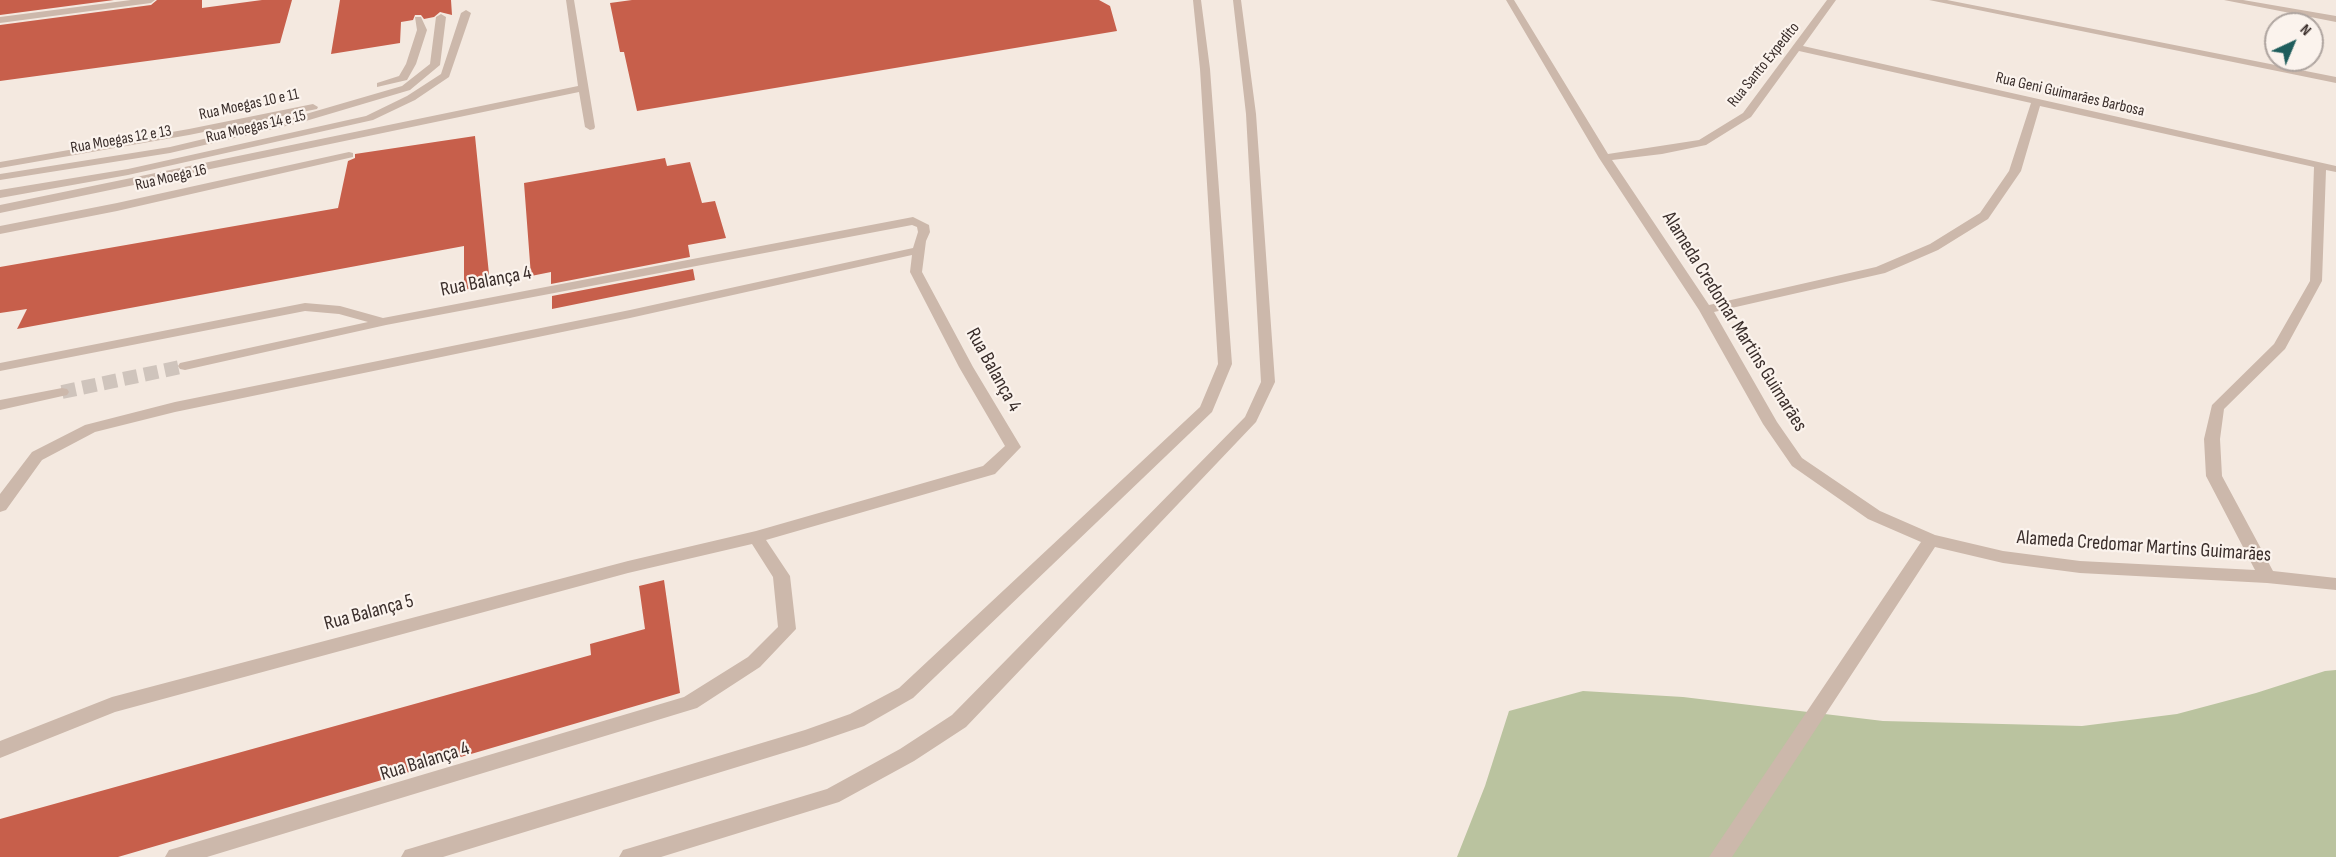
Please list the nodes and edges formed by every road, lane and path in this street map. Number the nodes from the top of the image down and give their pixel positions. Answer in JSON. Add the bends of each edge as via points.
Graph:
{"nodes":[{"id":1,"x":152,"y":0,"type":"edge"},
{"id":2,"x":570,"y":0,"type":"edge"},
{"id":3,"x":1197,"y":0,"type":"edge"},
{"id":4,"x":1237,"y":0,"type":"edge"},
{"id":5,"x":1510,"y":0,"type":"edge"},
{"id":6,"x":1832,"y":0,"type":"edge"},
{"id":7,"x":1933,"y":0,"type":"edge"},
{"id":8,"x":2228,"y":0,"type":"edge"},
{"id":9,"x":466,"y":13,"type":"dead end"},
{"id":10,"x":441,"y":16,"type":"dead end"},
{"id":11,"x":2336,"y":19,"type":"edge"},
{"id":12,"x":0,"y":20,"type":"edge"},
{"id":13,"x":418,"y":20,"type":"dead end"},
{"id":14,"x":1798,"y":48,"type":"junction"},
{"id":15,"x":2336,"y":80,"type":"edge"},
{"id":16,"x":584,"y":88,"type":"junction"},
{"id":17,"x":2036,"y":102,"type":"junction"},
{"id":18,"x":590,"y":127,"type":"dead end"},
{"id":19,"x":349,"y":155,"type":"dead end"},
{"id":20,"x":1605,"y":158,"type":"junction"},
{"id":21,"x":0,"y":165,"type":"edge"},
{"id":22,"x":2320,"y":165,"type":"junction"},
{"id":23,"x":2336,"y":169,"type":"edge"},
{"id":24,"x":0,"y":177,"type":"edge"},
{"id":25,"x":0,"y":194,"type":"edge"},
{"id":26,"x":0,"y":209,"type":"edge"},
{"id":27,"x":0,"y":230,"type":"edge"},
{"id":28,"x":919,"y":250,"type":"junction"},
{"id":29,"x":1706,"y":310,"type":"junction"},
{"id":30,"x":383,"y":322,"type":"junction"},
{"id":31,"x":185,"y":366,"type":"tunnel mouth"},
{"id":32,"x":0,"y":367,"type":"edge"},
{"id":33,"x":62,"y":392,"type":"tunnel mouth"},
{"id":34,"x":0,"y":405,"type":"edge"},
{"id":35,"x":0,"y":506,"type":"edge"},
{"id":36,"x":756,"y":537,"type":"junction"},
{"id":37,"x":1931,"y":540,"type":"junction"},
{"id":38,"x":2267,"y":577,"type":"junction"},
{"id":39,"x":2336,"y":584,"type":"edge"},
{"id":40,"x":0,"y":750,"type":"edge"},
{"id":41,"x":176,"y":857,"type":"edge"},
{"id":42,"x":412,"y":857,"type":"edge"},
{"id":43,"x":630,"y":857,"type":"edge"},
{"id":44,"x":1720,"y":857,"type":"edge"}],
"edges":[{"from":1,"to":12,"type":"street"},
{"from":2,"to":16,"type":"street"},
{"from":3,"to":42,"type":"street","via":[[1225,364],[1207,409],[906,693],[857,720],[806,738]]},
{"from":4,"to":43,"type":"street","via":[[1251,114],[1268,382],[1251,419],[959,721],[832,796]]},
{"from":5,"to":20,"type":"street","name":"Alameda Credomar Martins Guimarães"},
{"from":6,"to":14,"type":"street","name":"Rua Santo Expedito"},
{"from":7,"to":15,"type":"street"},
{"from":8,"to":11,"type":"street"},
{"from":9,"to":25,"type":"street","name":"Rua Moegas 14 e 15","via":[[445,75],[411,98],[369,118],[128,172]]},
{"from":10,"to":24,"type":"street","name":"Rua Moegas 12 e 13","via":[[435,65],[406,88],[295,122],[170,150]]},
{"from":13,"to":21,"type":"street","name":"Rua Moegas 10 e 11","via":[[422,30],[402,78],[325,104]]},
{"from":14,"to":17,"type":"street","name":"Rua Geni Guimarães Barbosa"},
{"from":14,"to":20,"type":"street","name":"Rua Santo Expedito","via":[[1747,115],[1702,143]]},
{"from":16,"to":18,"type":"street"},
{"from":16,"to":26,"type":"street"},
{"from":17,"to":22,"type":"street","name":"Rua Geni Guimarães Barbosa"},
{"from":17,"to":29,"type":"street","via":[[2015,171],[1984,216],[1934,247],[1880,270]]},
{"from":19,"to":27,"type":"street","name":"Rua Moega 16"},
{"from":20,"to":29,"type":"street","name":"Alameda Credomar Martins Guimarães"},
{"from":22,"to":23,"type":"street","name":"Rua Geni Guimarães Barbosa"},
{"from":22,"to":38,"type":"street","via":[[2316,281],[2280,346],[2217,408],[2212,439],[2214,476]]},
{"from":28,"to":30,"type":"street","name":"Rua Balança 4","via":[[923,225],[897,222]]},
{"from":28,"to":35,"type":"street","via":[[90,428],[36,456]]},
{"from":28,"to":36,"type":"street","name":"Rua Balança 4","via":[[916,272],[1013,447],[989,470]]},
{"from":29,"to":37,"type":"street","name":"Alameda Credomar Martins Guimarães","via":[[1770,424],[1797,462],[1874,515]]},
{"from":30,"to":31,"type":"street"},
{"from":30,"to":32,"type":"street","name":"Rua Balança 4","via":[[340,310],[305,307]]},
{"from":33,"to":34,"type":"street"},
{"from":36,"to":40,"type":"street","name":"Rua Balança 5","via":[[628,567],[112,705]]},
{"from":36,"to":41,"type":"street","name":"Rua Balança 4","via":[[781,576],[787,629],[754,662],[690,703]]},
{"from":37,"to":38,"type":"street","name":"Alameda Credomar Martins Guimarães","via":[[2003,557],[2080,567]]},
{"from":37,"to":44,"type":"street"},
{"from":38,"to":39,"type":"street","name":"Alameda Credomar Martins Guimarães"}]}
